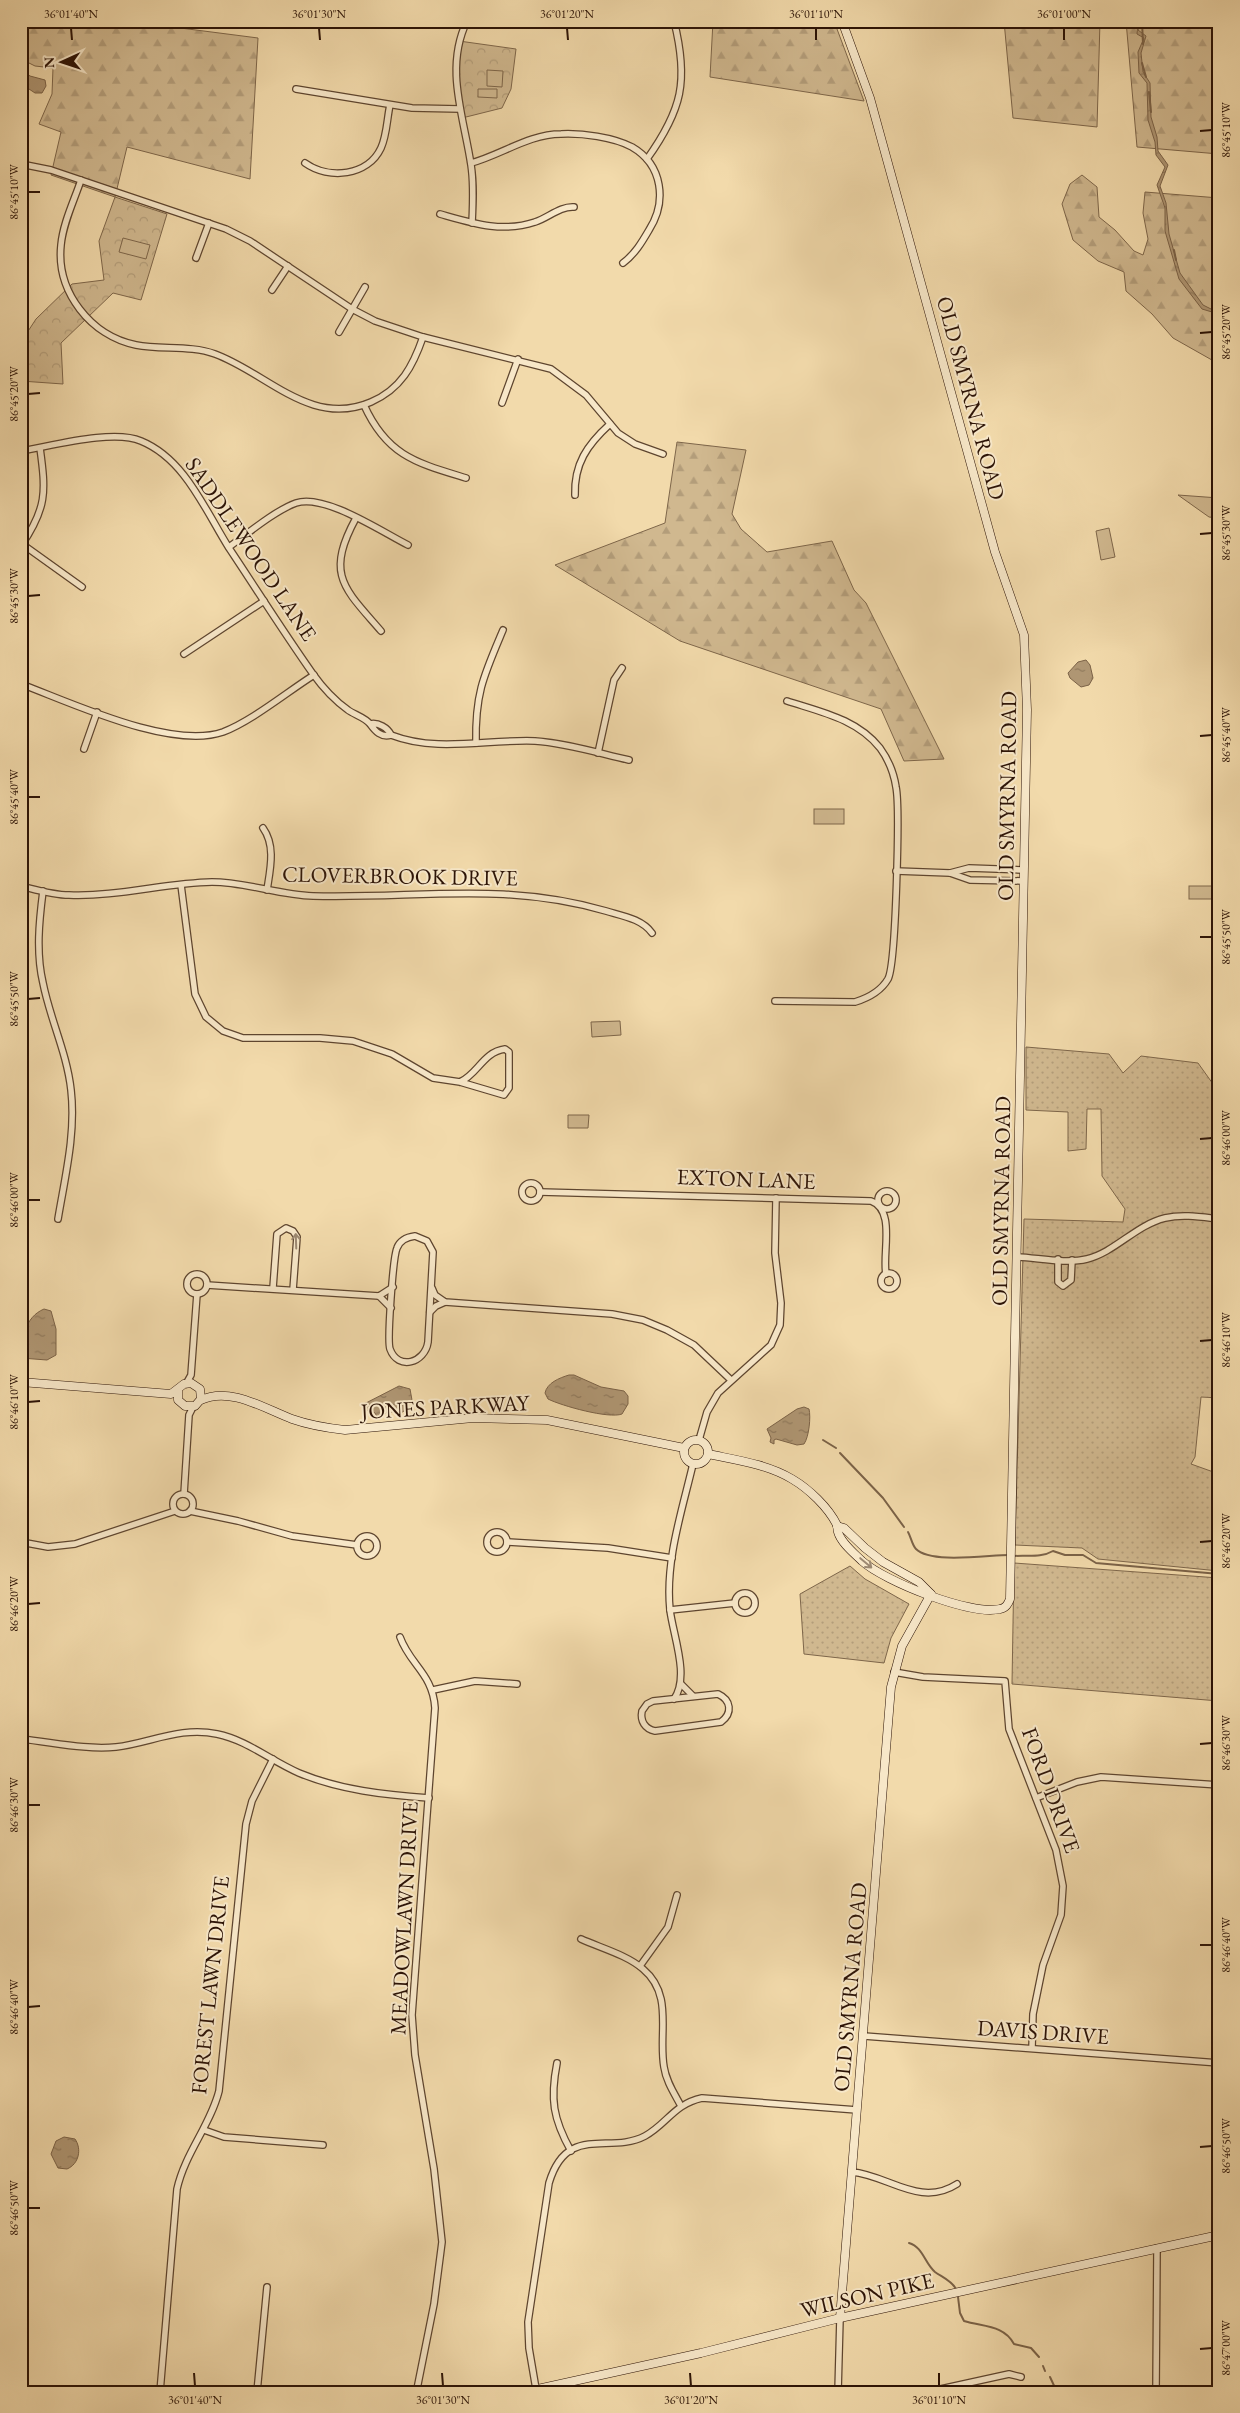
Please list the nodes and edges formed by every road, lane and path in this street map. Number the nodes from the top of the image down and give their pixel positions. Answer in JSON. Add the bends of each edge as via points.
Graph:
{"nodes":[{"id":1,"x":467,"y":21,"type":"edge"},
{"id":2,"x":674,"y":21,"type":"edge"},
{"id":3,"x":842,"y":21,"type":"edge"},
{"id":4,"x":296,"y":89,"type":"dead end"},
{"id":5,"x":390,"y":105,"type":"junction"},
{"id":6,"x":460,"y":109,"type":"junction"},
{"id":7,"x":647,"y":159,"type":"junction"},
{"id":8,"x":471,"y":162,"type":"junction"},
{"id":9,"x":306,"y":163,"type":"dead end"},
{"id":10,"x":21,"y":164,"type":"edge"},
{"id":11,"x":81,"y":180,"type":"junction"},
{"id":12,"x":574,"y":207,"type":"dead end"},
{"id":13,"x":440,"y":214,"type":"dead end"},
{"id":14,"x":210,"y":223,"type":"junction"},
{"id":15,"x":472,"y":223,"type":"junction"},
{"id":16,"x":196,"y":258,"type":"dead end"},
{"id":17,"x":623,"y":262,"type":"dead end"},
{"id":18,"x":288,"y":266,"type":"junction"},
{"id":19,"x":365,"y":287,"type":"dead end"},
{"id":20,"x":272,"y":290,"type":"dead end"},
{"id":21,"x":352,"y":309,"type":"junction"},
{"id":22,"x":339,"y":332,"type":"dead end"},
{"id":23,"x":423,"y":337,"type":"junction"},
{"id":24,"x":518,"y":359,"type":"junction"},
{"id":25,"x":502,"y":403,"type":"dead end"},
{"id":26,"x":364,"y":405,"type":"junction"},
{"id":27,"x":610,"y":424,"type":"junction"},
{"id":28,"x":40,"y":448,"type":"junction"},
{"id":29,"x":21,"y":451,"type":"edge"},
{"id":30,"x":664,"y":454,"type":"dead end"},
{"id":31,"x":466,"y":478,"type":"dead end"},
{"id":32,"x":575,"y":495,"type":"dead end"},
{"id":33,"x":356,"y":518,"type":"junction"},
{"id":34,"x":22,"y":545,"type":"edge"},
{"id":35,"x":408,"y":545,"type":"dead end"},
{"id":36,"x":229,"y":547,"type":"junction"},
{"id":37,"x":82,"y":587,"type":"dead end"},
{"id":38,"x":264,"y":601,"type":"junction"},
{"id":39,"x":504,"y":630,"type":"dead end"},
{"id":40,"x":381,"y":631,"type":"dead end"},
{"id":41,"x":184,"y":654,"type":"dead end"},
{"id":42,"x":622,"y":668,"type":"dead end"},
{"id":43,"x":314,"y":675,"type":"junction"},
{"id":44,"x":21,"y":684,"type":"edge"},
{"id":45,"x":787,"y":701,"type":"dead end"},
{"id":46,"x":97,"y":712,"type":"junction"},
{"id":47,"x":476,"y":743,"type":"junction"},
{"id":48,"x":84,"y":749,"type":"dead end"},
{"id":49,"x":598,"y":753,"type":"junction"},
{"id":50,"x":628,"y":760,"type":"dead end"},
{"id":51,"x":263,"y":828,"type":"dead end"},
{"id":52,"x":1023,"y":870,"type":"junction"},
{"id":53,"x":896,"y":871,"type":"junction"},
{"id":54,"x":950,"y":873,"type":"junction"},
{"id":55,"x":1023,"y":881,"type":"junction"},
{"id":56,"x":181,"y":885,"type":"junction"},
{"id":57,"x":21,"y":886,"type":"edge"},
{"id":58,"x":267,"y":890,"type":"junction"},
{"id":59,"x":43,"y":892,"type":"junction"},
{"id":60,"x":652,"y":933,"type":"dead end"},
{"id":61,"x":775,"y":1001,"type":"dead end"},
{"id":62,"x":460,"y":1082,"type":"junction"},
{"id":63,"x":540,"y":1192,"type":"dead end"},
{"id":64,"x":776,"y":1198,"type":"junction"},
{"id":65,"x":58,"y":1219,"type":"dead end"},
{"id":66,"x":1219,"y":1219,"type":"edge"},
{"id":67,"x":1018,"y":1258,"type":"junction"},
{"id":68,"x":1058,"y":1259,"type":"junction"},
{"id":69,"x":1072,"y":1260,"type":"junction"},
{"id":70,"x":886,"y":1274,"type":"dead end"},
{"id":71,"x":207,"y":1285,"type":"junction"},
{"id":72,"x":393,"y":1287,"type":"junction"},
{"id":73,"x":273,"y":1288,"type":"junction"},
{"id":74,"x":432,"y":1288,"type":"junction"},
{"id":75,"x":293,"y":1290,"type":"junction"},
{"id":76,"x":197,"y":1294,"type":"junction"},
{"id":77,"x":380,"y":1296,"type":"junction"},
{"id":78,"x":445,"y":1302,"type":"junction"},
{"id":79,"x":391,"y":1308,"type":"junction"},
{"id":80,"x":430,"y":1312,"type":"junction"},
{"id":81,"x":191,"y":1376,"type":"junction"},
{"id":82,"x":731,"y":1380,"type":"junction"},
{"id":83,"x":21,"y":1382,"type":"edge"},
{"id":84,"x":186,"y":1384,"type":"junction"},
{"id":85,"x":195,"y":1384,"type":"junction"},
{"id":86,"x":175,"y":1392,"type":"junction"},
{"id":87,"x":201,"y":1396,"type":"junction"},
{"id":88,"x":189,"y":1407,"type":"junction"},
{"id":89,"x":699,"y":1440,"type":"junction"},
{"id":90,"x":684,"y":1448,"type":"junction"},
{"id":91,"x":708,"y":1454,"type":"junction"},
{"id":92,"x":693,"y":1464,"type":"junction"},
{"id":93,"x":184,"y":1494,"type":"junction"},
{"id":94,"x":175,"y":1511,"type":"junction"},
{"id":95,"x":190,"y":1511,"type":"junction"},
{"id":96,"x":837,"y":1526,"type":"junction"},
{"id":97,"x":21,"y":1542,"type":"edge"},
{"id":98,"x":507,"y":1542,"type":"dead end"},
{"id":99,"x":357,"y":1545,"type":"dead end"},
{"id":100,"x":672,"y":1558,"type":"junction"},
{"id":101,"x":931,"y":1594,"type":"junction"},
{"id":102,"x":735,"y":1603,"type":"dead end"},
{"id":103,"x":670,"y":1610,"type":"junction"},
{"id":104,"x":400,"y":1637,"type":"dead end"},
{"id":105,"x":894,"y":1672,"type":"junction"},
{"id":106,"x":517,"y":1684,"type":"dead end"},
{"id":107,"x":681,"y":1684,"type":"junction"},
{"id":108,"x":433,"y":1690,"type":"junction"},
{"id":109,"x":693,"y":1696,"type":"junction"},
{"id":110,"x":674,"y":1699,"type":"junction"},
{"id":111,"x":21,"y":1738,"type":"edge"},
{"id":112,"x":273,"y":1759,"type":"junction"},
{"id":113,"x":1219,"y":1785,"type":"edge"},
{"id":114,"x":428,"y":1798,"type":"junction"},
{"id":115,"x":1036,"y":1798,"type":"junction"},
{"id":116,"x":677,"y":1895,"type":"dead end"},
{"id":117,"x":581,"y":1939,"type":"dead end"},
{"id":118,"x":640,"y":1966,"type":"junction"},
{"id":119,"x":864,"y":2036,"type":"junction"},
{"id":120,"x":1032,"y":2048,"type":"junction"},
{"id":121,"x":557,"y":2063,"type":"dead end"},
{"id":122,"x":1219,"y":2063,"type":"edge"},
{"id":123,"x":681,"y":2106,"type":"junction"},
{"id":124,"x":857,"y":2110,"type":"junction"},
{"id":125,"x":204,"y":2130,"type":"junction"},
{"id":126,"x":323,"y":2144,"type":"dead end"},
{"id":127,"x":571,"y":2151,"type":"junction"},
{"id":128,"x":852,"y":2172,"type":"junction"},
{"id":129,"x":957,"y":2184,"type":"dead end"},
{"id":130,"x":1219,"y":2235,"type":"edge"},
{"id":131,"x":1157,"y":2248,"type":"junction"},
{"id":132,"x":267,"y":2288,"type":"dead end"},
{"id":133,"x":840,"y":2318,"type":"junction"},
{"id":134,"x":1021,"y":2377,"type":"dead end"},
{"id":135,"x":536,"y":2389,"type":"junction"},
{"id":136,"x":417,"y":2391,"type":"edge"},
{"id":137,"x":160,"y":2392,"type":"edge"},
{"id":138,"x":258,"y":2392,"type":"edge"},
{"id":139,"x":524,"y":2392,"type":"edge"},
{"id":140,"x":838,"y":2392,"type":"edge"},
{"id":141,"x":927,"y":2392,"type":"edge"},
{"id":142,"x":1156,"y":2392,"type":"edge"}],
"edges":[{"from":1,"to":6,"type":"street","via":[[460,37],[456,63]]},
{"from":2,"to":7,"type":"street","via":[[681,57],[681,92],[671,124]]},
{"from":3,"to":52,"type":"street","name":"OLD SMYRNA ROAD","via":[[870,98],[997,558],[1024,635],[1027,702]]},
{"from":4,"to":5,"type":"street"},
{"from":5,"to":6,"type":"street"},
{"from":5,"to":9,"type":"street","via":[[382,145],[367,165],[342,173],[317,169]]},
{"from":6,"to":8,"type":"street"},
{"from":7,"to":8,"type":"street","via":[[620,142],[560,134],[540,136]]},
{"from":7,"to":17,"type":"street","via":[[660,186],[658,212],[635,252]]},
{"from":8,"to":15,"type":"street"},
{"from":10,"to":11,"type":"street","via":[[42,167]]},
{"from":11,"to":14,"type":"street"},
{"from":11,"to":26,"type":"street","via":[[62,237],[61,265],[75,302],[98,328],[115,339],[132,344],[214,354],[317,407],[339,410]]},
{"from":12,"to":15,"type":"street","via":[[519,226],[495,227]]},
{"from":13,"to":15,"type":"street"},
{"from":14,"to":16,"type":"street"},
{"from":14,"to":18,"type":"street","via":[[250,241]]},
{"from":18,"to":20,"type":"street"},
{"from":18,"to":21,"type":"street"},
{"from":19,"to":21,"type":"street"},
{"from":21,"to":22,"type":"street"},
{"from":21,"to":23,"type":"street","via":[[382,324]]},
{"from":23,"to":24,"type":"street"},
{"from":23,"to":26,"type":"street","via":[[414,363],[404,379],[386,394]]},
{"from":24,"to":25,"type":"street"},
{"from":24,"to":27,"type":"street","via":[[551,369],[579,388]]},
{"from":26,"to":31,"type":"street","via":[[378,432],[392,447],[424,464]]},
{"from":27,"to":30,"type":"street","via":[[630,441]]},
{"from":27,"to":32,"type":"street","via":[[581,458]]},
{"from":28,"to":29,"type":"street","name":"SADDLEWOOD LANE"},
{"from":28,"to":34,"type":"street","via":[[45,493],[39,515]]},
{"from":28,"to":36,"type":"street","name":"SADDLEWOOD LANE","via":[[114,437],[146,443],[182,472]]},
{"from":33,"to":35,"type":"street"},
{"from":33,"to":36,"type":"street","via":[[326,504],[305,501],[290,506]]},
{"from":33,"to":40,"type":"street","via":[[342,548],[341,576],[348,592]]},
{"from":34,"to":37,"type":"street"},
{"from":36,"to":38,"type":"street","name":"SADDLEWOOD LANE"},
{"from":38,"to":41,"type":"street"},
{"from":38,"to":43,"type":"street","name":"SADDLEWOOD LANE"},
{"from":39,"to":47,"type":"street","via":[[480,688]]},
{"from":42,"to":49,"type":"street","via":[[613,684]]},
{"from":43,"to":46,"type":"street","via":[[239,724],[214,734],[180,736],[162,733]]},
{"from":43,"to":47,"type":"street","name":"SADDLEWOOD LANE","via":[[340,704],[379,734],[422,744]]},
{"from":44,"to":46,"type":"street"},
{"from":45,"to":53,"type":"street","via":[[848,722],[880,749],[892,773],[898,796]]},
{"from":46,"to":48,"type":"street"},
{"from":47,"to":49,"type":"street","name":"SADDLEWOOD LANE","via":[[536,741]]},
{"from":49,"to":50,"type":"street","name":"SADDLEWOOD LANE"},
{"from":51,"to":58,"type":"street","via":[[271,848]]},
{"from":52,"to":54,"type":"street","via":[[969,868]]},
{"from":52,"to":55,"type":"street","name":"OLD SMYRNA ROAD"},
{"from":53,"to":54,"type":"street"},
{"from":53,"to":61,"type":"street","via":[[892,961],[882,987],[866,999],[855,1002]]},
{"from":54,"to":55,"type":"street","via":[[970,880]]},
{"from":55,"to":67,"type":"street","name":"OLD SMYRNA ROAD"},
{"from":56,"to":58,"type":"street","name":"CLOVERBROOK DRIVE","via":[[219,883]]},
{"from":56,"to":59,"type":"street","name":"CLOVERBROOK DRIVE","via":[[86,895]]},
{"from":56,"to":62,"type":"street","via":[[194,992],[204,1013],[215,1026],[240,1038],[320,1038],[364,1044],[393,1055],[433,1078]]},
{"from":57,"to":59,"type":"street","name":"CLOVERBROOK DRIVE"},
{"from":58,"to":60,"type":"street","name":"CLOVERBROOK DRIVE","via":[[315,896],[476,892],[534,896],[582,904],[622,916],[641,922]]},
{"from":59,"to":65,"type":"street","via":[[39,939],[41,974],[68,1068],[72,1104],[71,1137]]},
{"from":62,"to":62,"type":"street","via":[[506,1095],[509,1088],[508,1051],[500,1050],[490,1055]]},
{"from":63,"to":64,"type":"street","name":"EXTON LANE"},
{"from":64,"to":70,"type":"street","name":"EXTON LANE","via":[[872,1201],[880,1206],[886,1219]]},
{"from":64,"to":82,"type":"street","via":[[775,1253],[781,1303],[780,1325],[771,1345]]},
{"from":66,"to":69,"type":"street","via":[[1165,1218],[1097,1255]]},
{"from":67,"to":68,"type":"street"},
{"from":67,"to":101,"type":"street","name":"OLD SMYRNA ROAD","via":[[1010,1599],[998,1610],[963,1606]]},
{"from":68,"to":69,"type":"street"},
{"from":68,"to":69,"type":"street","via":[[1057,1280],[1063,1286],[1071,1280]]},
{"from":71,"to":73,"type":"street"},
{"from":71,"to":76,"type":"street","via":[[205,1291]]},
{"from":71,"to":76,"type":"street","via":[[203,1276],[190,1276],[188,1289]]},
{"from":72,"to":74,"type":"street","via":[[397,1248],[403,1240],[415,1236],[427,1241],[433,1249]]},
{"from":72,"to":77,"type":"street"},
{"from":72,"to":79,"type":"street"},
{"from":73,"to":75,"type":"street"},
{"from":75,"to":73,"type":"street","one_way":true,"via":[[297,1237],[293,1230],[286,1228],[277,1234]]},
{"from":74,"to":78,"type":"street","via":[[435,1295]]},
{"from":74,"to":80,"type":"street"},
{"from":75,"to":77,"type":"street"},
{"from":76,"to":81,"type":"street"},
{"from":77,"to":79,"type":"street"},
{"from":78,"to":80,"type":"street"},
{"from":78,"to":82,"type":"street","via":[[612,1314],[642,1320],[684,1338],[713,1360]]},
{"from":79,"to":80,"type":"street","via":[[390,1349],[395,1357],[406,1362],[417,1360],[425,1352]]},
{"from":81,"to":84,"type":"street"},
{"from":81,"to":85,"type":"street"},
{"from":82,"to":89,"type":"street","via":[[712,1402]]},
{"from":83,"to":86,"type":"street"},
{"from":84,"to":85,"type":"street"},
{"from":84,"to":86,"type":"street"},
{"from":85,"to":87,"type":"street"},
{"from":86,"to":88,"type":"street","via":[[178,1400]]},
{"from":87,"to":88,"type":"street"},
{"from":87,"to":90,"type":"street","name":"JONES PARKWAY","via":[[242,1399],[327,1428],[365,1430],[490,1418],[547,1420]]},
{"from":88,"to":93,"type":"street"},
{"from":89,"to":90,"type":"street","via":[[689,1441]]},
{"from":89,"to":91,"type":"street","via":[[707,1445]]},
{"from":90,"to":92,"type":"street","via":[[686,1459]]},
{"from":91,"to":92,"type":"street","via":[[701,1463]]},
{"from":91,"to":96,"type":"street","via":[[768,1468],[790,1478],[811,1493]]},
{"from":92,"to":100,"type":"street"},
{"from":93,"to":94,"type":"street","via":[[174,1500]]},
{"from":93,"to":95,"type":"street","via":[[192,1500]]},
{"from":94,"to":95,"type":"street","via":[[182,1514]]},
{"from":94,"to":97,"type":"street","via":[[75,1544],[48,1547]]},
{"from":95,"to":99,"type":"street","via":[[292,1536]]},
{"from":96,"to":101,"type":"street","via":[[844,1528],[883,1562],[919,1582]]},
{"from":96,"to":101,"type":"street","one_way":true,"via":[[846,1544],[873,1569],[895,1582]]},
{"from":98,"to":100,"type":"street","via":[[608,1548]]},
{"from":100,"to":103,"type":"street"},
{"from":101,"to":105,"type":"street","name":"OLD SMYRNA ROAD","via":[[902,1646]]},
{"from":102,"to":103,"type":"street"},
{"from":103,"to":107,"type":"street"},
{"from":104,"to":108,"type":"street","name":"MEADOWLAWN DRIVE"},
{"from":105,"to":115,"type":"street","name":"FORD DRIVE","via":[[924,1677],[1005,1681],[1009,1730]]},
{"from":105,"to":119,"type":"street","name":"OLD SMYRNA ROAD"},
{"from":106,"to":108,"type":"street","via":[[475,1681]]},
{"from":107,"to":109,"type":"street"},
{"from":107,"to":110,"type":"street"},
{"from":108,"to":114,"type":"street","name":"MEADOWLAWN DRIVE","via":[[435,1715]]},
{"from":109,"to":110,"type":"street"},
{"from":109,"to":110,"type":"street","via":[[720,1695],[728,1704],[728,1715],[716,1724],[657,1730],[644,1725],[642,1715],[646,1705]]},
{"from":111,"to":112,"type":"street","via":[[104,1747],[136,1743],[172,1733],[204,1732],[240,1741]]},
{"from":112,"to":114,"type":"street","via":[[295,1771],[328,1782],[382,1794]]},
{"from":112,"to":125,"type":"street","name":"FOREST LAWN DRIVE","via":[[252,1801],[246,1824],[220,2082],[215,2105]]},
{"from":113,"to":115,"type":"street","via":[[1101,1777],[1077,1782]]},
{"from":114,"to":136,"type":"street","name":"MEADOWLAWN DRIVE","via":[[412,2028],[442,2242]]},
{"from":115,"to":120,"type":"street","name":"FORD DRIVE","via":[[1056,1850],[1063,1886],[1061,1916],[1043,1965],[1035,2004]]},
{"from":116,"to":118,"type":"street","via":[[668,1927]]},
{"from":117,"to":118,"type":"street"},
{"from":118,"to":123,"type":"street","via":[[653,1980],[661,1996],[664,2066]]},
{"from":119,"to":120,"type":"street","name":"DAVIS DRIVE"},
{"from":119,"to":124,"type":"street","name":"OLD SMYRNA ROAD"},
{"from":120,"to":122,"type":"street","name":"DAVIS DRIVE"},
{"from":121,"to":127,"type":"street","via":[[553,2086],[554,2112]]},
{"from":123,"to":124,"type":"street","via":[[714,2098]]},
{"from":123,"to":127,"type":"street","via":[[641,2138],[590,2144]]},
{"from":124,"to":128,"type":"street","name":"OLD SMYRNA ROAD"},
{"from":125,"to":126,"type":"street","via":[[224,2137]]},
{"from":125,"to":137,"type":"street","name":"FOREST LAWN DRIVE","via":[[185,2162],[177,2189]]},
{"from":127,"to":135,"type":"street","via":[[558,2163],[549,2183],[536,2270],[528,2333]]},
{"from":128,"to":129,"type":"street","via":[[872,2175],[890,2185],[917,2192],[940,2192]]},
{"from":128,"to":133,"type":"street","name":"OLD SMYRNA ROAD"},
{"from":130,"to":131,"type":"street","name":"WILSON PIKE"},
{"from":131,"to":133,"type":"street","name":"WILSON PIKE"},
{"from":131,"to":142,"type":"street"},
{"from":132,"to":138,"type":"street"},
{"from":133,"to":135,"type":"street","name":"WILSON PIKE"},
{"from":133,"to":140,"type":"street","name":"OLD SMYRNA ROAD"},
{"from":134,"to":141,"type":"street","via":[[1008,2374]]},
{"from":135,"to":139,"type":"street","name":"WILSON PIKE"}]}
